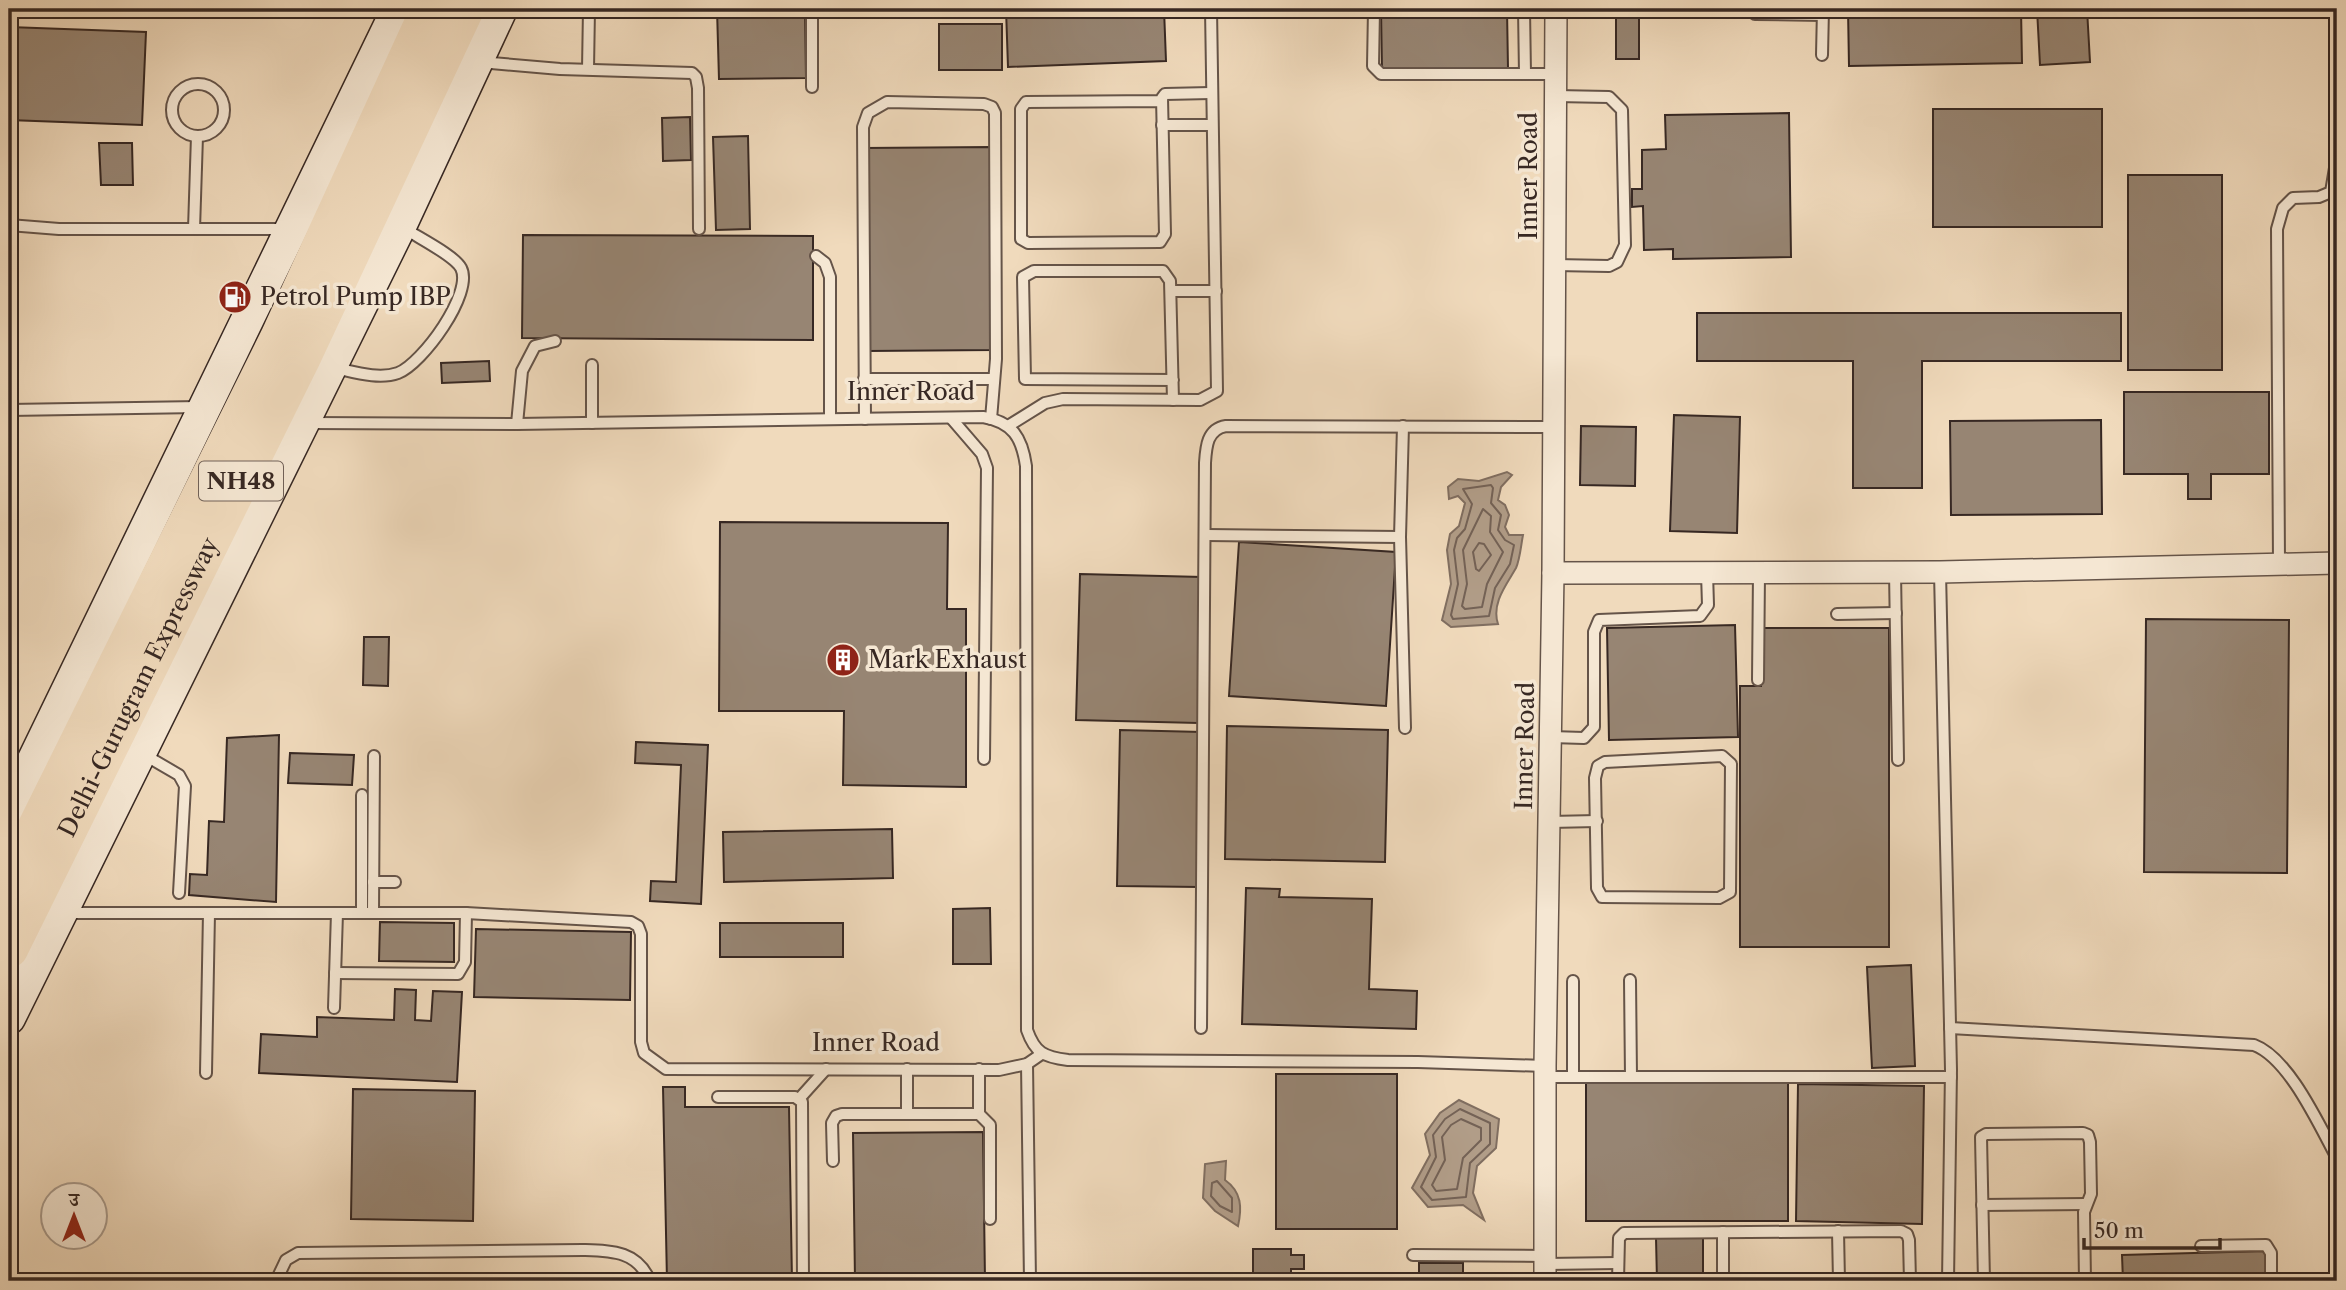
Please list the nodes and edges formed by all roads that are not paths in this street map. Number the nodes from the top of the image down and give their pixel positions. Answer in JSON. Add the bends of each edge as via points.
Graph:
{"nodes":[{"id":1,"x":398,"y":9,"type":"edge"},
{"id":2,"x":429,"y":9,"type":"edge"},
{"id":3,"x":465,"y":9,"type":"edge"},
{"id":4,"x":501,"y":9,"type":"edge"},
{"id":5,"x":589,"y":9,"type":"edge"},
{"id":6,"x":812,"y":9,"type":"edge"},
{"id":7,"x":1211,"y":9,"type":"edge"},
{"id":8,"x":1374,"y":9,"type":"edge"},
{"id":9,"x":1524,"y":9,"type":"edge"},
{"id":10,"x":1556,"y":9,"type":"edge"},
{"id":11,"x":1823,"y":12,"type":"edge"},
{"id":12,"x":1755,"y":14,"type":"dead end"},
{"id":13,"x":1822,"y":55,"type":"dead end"},
{"id":14,"x":474,"y":61,"type":"junction"},
{"id":15,"x":588,"y":69,"type":"junction"},
{"id":16,"x":1525,"y":74,"type":"junction"},
{"id":17,"x":1556,"y":74,"type":"junction"},
{"id":18,"x":812,"y":87,"type":"dead end"},
{"id":19,"x":1211,"y":93,"type":"junction"},
{"id":20,"x":1556,"y":96,"type":"junction"},
{"id":21,"x":1161,"y":101,"type":"junction"},
{"id":22,"x":1162,"y":125,"type":"junction"},
{"id":23,"x":1212,"y":125,"type":"junction"},
{"id":24,"x":197,"y":136,"type":"junction"},
{"id":25,"x":2335,"y":168,"type":"dead end"},
{"id":26,"x":9,"y":225,"type":"edge"},
{"id":27,"x":400,"y":226,"type":"junction"},
{"id":28,"x":194,"y":229,"type":"junction"},
{"id":29,"x":291,"y":229,"type":"junction"},
{"id":30,"x":699,"y":229,"type":"dead end"},
{"id":31,"x":816,"y":256,"type":"dead end"},
{"id":32,"x":1555,"y":265,"type":"junction"},
{"id":33,"x":1171,"y":291,"type":"junction"},
{"id":34,"x":1216,"y":291,"type":"junction"},
{"id":35,"x":555,"y":341,"type":"dead end"},
{"id":36,"x":592,"y":365,"type":"dead end"},
{"id":37,"x":328,"y":367,"type":"junction"},
{"id":38,"x":864,"y":379,"type":"junction"},
{"id":39,"x":992,"y":379,"type":"junction"},
{"id":40,"x":1173,"y":380,"type":"junction"},
{"id":41,"x":1066,"y":381,"type":"junction"},
{"id":42,"x":1066,"y":399,"type":"junction"},
{"id":43,"x":1173,"y":400,"type":"junction"},
{"id":44,"x":205,"y":406,"type":"junction"},
{"id":45,"x":9,"y":410,"type":"edge"},
{"id":46,"x":951,"y":418,"type":"junction"},
{"id":47,"x":831,"y":419,"type":"junction"},
{"id":48,"x":865,"y":419,"type":"junction"},
{"id":49,"x":991,"y":419,"type":"junction"},
{"id":50,"x":300,"y":423,"type":"junction"},
{"id":51,"x":592,"y":423,"type":"junction"},
{"id":52,"x":517,"y":424,"type":"junction"},
{"id":53,"x":1009,"y":426,"type":"junction"},
{"id":54,"x":1403,"y":426,"type":"junction"},
{"id":55,"x":1553,"y":427,"type":"junction"},
{"id":56,"x":1207,"y":535,"type":"junction"},
{"id":57,"x":1400,"y":537,"type":"junction"},
{"id":58,"x":2279,"y":563,"type":"junction"},
{"id":59,"x":2337,"y":563,"type":"edge"},
{"id":60,"x":1895,"y":572,"type":"junction"},
{"id":61,"x":1940,"y":572,"type":"junction"},
{"id":62,"x":1553,"y":573,"type":"junction"},
{"id":63,"x":1707,"y":573,"type":"junction"},
{"id":64,"x":1759,"y":573,"type":"junction"},
{"id":65,"x":1896,"y":613,"type":"junction"},
{"id":66,"x":1837,"y":614,"type":"dead end"},
{"id":67,"x":1758,"y":680,"type":"dead end"},
{"id":68,"x":1405,"y":728,"type":"dead end"},
{"id":69,"x":1551,"y":737,"type":"junction"},
{"id":70,"x":140,"y":753,"type":"junction"},
{"id":71,"x":374,"y":756,"type":"dead end"},
{"id":72,"x":984,"y":759,"type":"dead end"},
{"id":73,"x":1898,"y":760,"type":"dead end"},
{"id":74,"x":362,"y":795,"type":"dead end"},
{"id":75,"x":9,"y":811,"type":"edge"},
{"id":76,"x":1597,"y":821,"type":"junction"},
{"id":77,"x":1550,"y":822,"type":"junction"},
{"id":78,"x":373,"y":882,"type":"junction"},
{"id":79,"x":395,"y":882,"type":"dead end"},
{"id":80,"x":9,"y":883,"type":"edge"},
{"id":81,"x":179,"y":893,"type":"dead end"},
{"id":82,"x":62,"y":913,"type":"junction"},
{"id":83,"x":209,"y":913,"type":"junction"},
{"id":84,"x":337,"y":913,"type":"junction"},
{"id":85,"x":367,"y":913,"type":"junction"},
{"id":86,"x":466,"y":913,"type":"junction"},
{"id":87,"x":9,"y":949,"type":"edge"},
{"id":88,"x":335,"y":973,"type":"junction"},
{"id":89,"x":1630,"y":980,"type":"dead end"},
{"id":90,"x":1573,"y":981,"type":"dead end"},
{"id":91,"x":334,"y":1008,"type":"dead end"},
{"id":92,"x":9,"y":1018,"type":"edge"},
{"id":93,"x":1201,"y":1028,"type":"dead end"},
{"id":94,"x":1950,"y":1028,"type":"junction"},
{"id":95,"x":1040,"y":1055,"type":"junction"},
{"id":96,"x":1027,"y":1064,"type":"junction"},
{"id":97,"x":826,"y":1069,"type":"junction"},
{"id":98,"x":907,"y":1069,"type":"junction"},
{"id":99,"x":978,"y":1069,"type":"junction"},
{"id":100,"x":1545,"y":1072,"type":"junction"},
{"id":101,"x":206,"y":1073,"type":"dead end"},
{"id":102,"x":1573,"y":1077,"type":"junction"},
{"id":103,"x":1631,"y":1077,"type":"junction"},
{"id":104,"x":1951,"y":1077,"type":"junction"},
{"id":105,"x":718,"y":1097,"type":"dead end"},
{"id":106,"x":799,"y":1099,"type":"junction"},
{"id":107,"x":907,"y":1114,"type":"junction"},
{"id":108,"x":979,"y":1114,"type":"junction"},
{"id":109,"x":2337,"y":1158,"type":"edge"},
{"id":110,"x":833,"y":1161,"type":"dead end"},
{"id":111,"x":2086,"y":1204,"type":"junction"},
{"id":112,"x":1982,"y":1205,"type":"junction"},
{"id":113,"x":990,"y":1219,"type":"dead end"},
{"id":114,"x":1838,"y":1231,"type":"junction"},
{"id":115,"x":1723,"y":1232,"type":"junction"},
{"id":116,"x":2201,"y":1246,"type":"dead end"},
{"id":117,"x":1413,"y":1255,"type":"dead end"},
{"id":118,"x":1618,"y":1263,"type":"junction"},
{"id":119,"x":1546,"y":1267,"type":"edge"},
{"id":120,"x":276,"y":1281,"type":"edge"},
{"id":121,"x":650,"y":1281,"type":"edge"},
{"id":122,"x":803,"y":1281,"type":"edge"},
{"id":123,"x":1030,"y":1281,"type":"edge"},
{"id":124,"x":1618,"y":1281,"type":"edge"},
{"id":125,"x":1723,"y":1281,"type":"edge"},
{"id":126,"x":1839,"y":1281,"type":"edge"},
{"id":127,"x":1910,"y":1281,"type":"edge"},
{"id":128,"x":1948,"y":1281,"type":"edge"},
{"id":129,"x":1984,"y":1281,"type":"edge"},
{"id":130,"x":2085,"y":1281,"type":"edge"},
{"id":131,"x":2271,"y":1281,"type":"edge"}],
"edges":[{"from":1,"to":29,"type":"main road"},
{"from":2,"to":80,"type":"highway","name":"Delhi-Gurugram Expressway","number":"NH48","via":[[280,336]]},
{"from":3,"to":87,"type":"highway","name":"Delhi-Gurugram Expressway","number":"NH48","via":[[302,357]]},
{"from":4,"to":14,"type":"main road"},
{"from":5,"to":15,"type":"lane"},
{"from":6,"to":18,"type":"lane"},
{"from":7,"to":19,"type":"lane"},
{"from":8,"to":16,"type":"lane","via":[[1373,65],[1381,74]]},
{"from":9,"to":16,"type":"lane"},
{"from":10,"to":17,"type":"street","name":"Inner Road"},
{"from":11,"to":12,"type":"lane"},
{"from":11,"to":13,"type":"lane"},
{"from":14,"to":15,"type":"lane"},
{"from":14,"to":27,"type":"main road","via":[[455,113]]},
{"from":15,"to":30,"type":"lane","via":[[685,71],[696,77]]},
{"from":16,"to":17,"type":"lane"},
{"from":17,"to":20,"type":"street","name":"Inner Road"},
{"from":19,"to":21,"type":"lane","via":[[1165,94]]},
{"from":19,"to":23,"type":"lane"},
{"from":20,"to":32,"type":"street","name":"Inner Road"},
{"from":20,"to":32,"type":"lane","via":[[1609,97],[1622,110],[1625,245],[1618,262],[1609,266]]},
{"from":21,"to":22,"type":"lane"},
{"from":21,"to":22,"type":"lane","via":[[1026,102],[1021,109],[1021,239],[1028,243],[1160,242],[1165,234]]},
{"from":22,"to":23,"type":"lane"},
{"from":23,"to":34,"type":"lane"},
{"from":24,"to":24,"type":"lane","via":[[181,130],[172,114],[181,90],[197,83],[213,88],[225,109],[214,131]]},
{"from":24,"to":28,"type":"lane"},
{"from":25,"to":58,"type":"lane","via":[[2330,192],[2292,198],[2283,208],[2277,229]]},
{"from":26,"to":28,"type":"lane"},
{"from":27,"to":37,"type":"main road"},
{"from":27,"to":37,"type":"lane","via":[[460,265],[462,291],[440,332],[407,369],[384,376]]},
{"from":28,"to":29,"type":"lane"},
{"from":29,"to":44,"type":"main road"},
{"from":31,"to":47,"type":"lane","via":[[831,276]]},
{"from":32,"to":55,"type":"street","name":"Inner Road"},
{"from":33,"to":34,"type":"lane"},
{"from":33,"to":40,"type":"lane"},
{"from":33,"to":41,"type":"lane","via":[[1163,271],[1026,273],[1022,285],[1024,376],[1030,381]]},
{"from":34,"to":43,"type":"lane","via":[[1217,391],[1207,399]]},
{"from":35,"to":52,"type":"lane","via":[[535,346],[526,357]]},
{"from":36,"to":51,"type":"lane"},
{"from":37,"to":50,"type":"main road"},
{"from":38,"to":39,"type":"lane"},
{"from":38,"to":39,"type":"lane","via":[[863,127],[869,113],[887,102],[984,104],[995,113],[996,345]]},
{"from":38,"to":48,"type":"lane"},
{"from":39,"to":49,"type":"lane"},
{"from":40,"to":41,"type":"lane"},
{"from":40,"to":43,"type":"lane"},
{"from":41,"to":42,"type":"lane"},
{"from":42,"to":43,"type":"lane"},
{"from":42,"to":53,"type":"lane","via":[[1045,403]]},
{"from":44,"to":45,"type":"lane"},
{"from":44,"to":75,"type":"main road"},
{"from":46,"to":48,"type":"lane","name":"Inner Road"},
{"from":46,"to":49,"type":"lane","name":"Inner Road"},
{"from":46,"to":72,"type":"lane","via":[[982,454],[987,468]]},
{"from":47,"to":48,"type":"lane","name":"Inner Road"},
{"from":47,"to":51,"type":"lane","name":"Inner Road"},
{"from":49,"to":53,"type":"lane","name":"Inner Road"},
{"from":50,"to":52,"type":"lane","name":"Inner Road"},
{"from":50,"to":70,"type":"main road"},
{"from":51,"to":52,"type":"lane","name":"Inner Road"},
{"from":53,"to":95,"type":"lane","via":[[1022,440],[1026,466],[1027,1030]]},
{"from":54,"to":55,"type":"lane"},
{"from":54,"to":56,"type":"lane","via":[[1222,427],[1211,434],[1205,463]]},
{"from":54,"to":57,"type":"lane"},
{"from":55,"to":62,"type":"street","name":"Inner Road"},
{"from":56,"to":57,"type":"lane"},
{"from":56,"to":93,"type":"lane"},
{"from":57,"to":68,"type":"lane"},
{"from":58,"to":59,"type":"street"},
{"from":58,"to":61,"type":"street"},
{"from":60,"to":61,"type":"street"},
{"from":60,"to":64,"type":"street"},
{"from":60,"to":65,"type":"lane"},
{"from":61,"to":94,"type":"lane"},
{"from":62,"to":63,"type":"street"},
{"from":62,"to":69,"type":"street","name":"Inner Road"},
{"from":63,"to":64,"type":"street"},
{"from":63,"to":69,"type":"lane","via":[[1708,605],[1700,616],[1599,621],[1594,632],[1594,727],[1584,738]]},
{"from":64,"to":67,"type":"lane"},
{"from":65,"to":66,"type":"lane"},
{"from":65,"to":73,"type":"lane"},
{"from":69,"to":77,"type":"street","name":"Inner Road"},
{"from":70,"to":81,"type":"lane","via":[[179,775],[185,786]]},
{"from":70,"to":82,"type":"main road"},
{"from":71,"to":78,"type":"lane"},
{"from":74,"to":85,"type":"lane"},
{"from":76,"to":76,"type":"lane","via":[[1597,888],[1602,897],[1719,898],[1730,892],[1731,764],[1725,757],[1601,764],[1595,778]]},
{"from":76,"to":77,"type":"lane"},
{"from":77,"to":100,"type":"street","name":"Inner Road"},
{"from":78,"to":79,"type":"lane"},
{"from":78,"to":85,"type":"lane"},
{"from":82,"to":83,"type":"lane"},
{"from":82,"to":92,"type":"main road"},
{"from":83,"to":84,"type":"lane"},
{"from":83,"to":101,"type":"lane"},
{"from":84,"to":85,"type":"lane"},
{"from":84,"to":88,"type":"lane"},
{"from":85,"to":86,"type":"lane"},
{"from":86,"to":88,"type":"lane","via":[[465,962],[458,974]]},
{"from":86,"to":97,"type":"lane","name":"Inner Road","via":[[638,926],[641,1042],[645,1053],[666,1069]]},
{"from":88,"to":91,"type":"lane"},
{"from":89,"to":103,"type":"lane"},
{"from":90,"to":102,"type":"lane"},
{"from":94,"to":104,"type":"lane"},
{"from":94,"to":109,"type":"lane","via":[[2254,1045],[2280,1062]]},
{"from":95,"to":96,"type":"lane","name":"Inner Road"},
{"from":95,"to":100,"type":"lane","via":[[1068,1060],[1418,1062]]},
{"from":96,"to":99,"type":"lane","name":"Inner Road"},
{"from":96,"to":123,"type":"lane"},
{"from":97,"to":98,"type":"lane","name":"Inner Road"},
{"from":97,"to":106,"type":"lane"},
{"from":98,"to":99,"type":"lane","name":"Inner Road"},
{"from":98,"to":107,"type":"lane"},
{"from":99,"to":108,"type":"lane"},
{"from":100,"to":102,"type":"lane"},
{"from":100,"to":119,"type":"street","name":"Inner Road"},
{"from":102,"to":103,"type":"lane"},
{"from":103,"to":104,"type":"lane"},
{"from":104,"to":128,"type":"lane"},
{"from":105,"to":106,"type":"lane"},
{"from":106,"to":122,"type":"lane"},
{"from":107,"to":108,"type":"lane"},
{"from":107,"to":110,"type":"lane","via":[[836,1116],[832,1123]]},
{"from":108,"to":113,"type":"lane","via":[[990,1125]]},
{"from":111,"to":112,"type":"lane"},
{"from":111,"to":112,"type":"lane","via":[[2091,1194],[2090,1142],[2083,1133],[1983,1135]]},
{"from":111,"to":130,"type":"lane"},
{"from":112,"to":129,"type":"lane"},
{"from":114,"to":115,"type":"lane"},
{"from":114,"to":126,"type":"lane"},
{"from":114,"to":127,"type":"lane","via":[[1907,1234]]},
{"from":115,"to":118,"type":"lane","via":[[1624,1233],[1619,1238]]},
{"from":115,"to":125,"type":"lane"},
{"from":116,"to":131,"type":"lane","via":[[2266,1245],[2271,1253]]},
{"from":117,"to":119,"type":"lane"},
{"from":118,"to":119,"type":"lane"},
{"from":118,"to":124,"type":"lane"},
{"from":120,"to":121,"type":"lane","via":[[286,1260],[298,1253],[583,1250],[634,1258]]}]}
